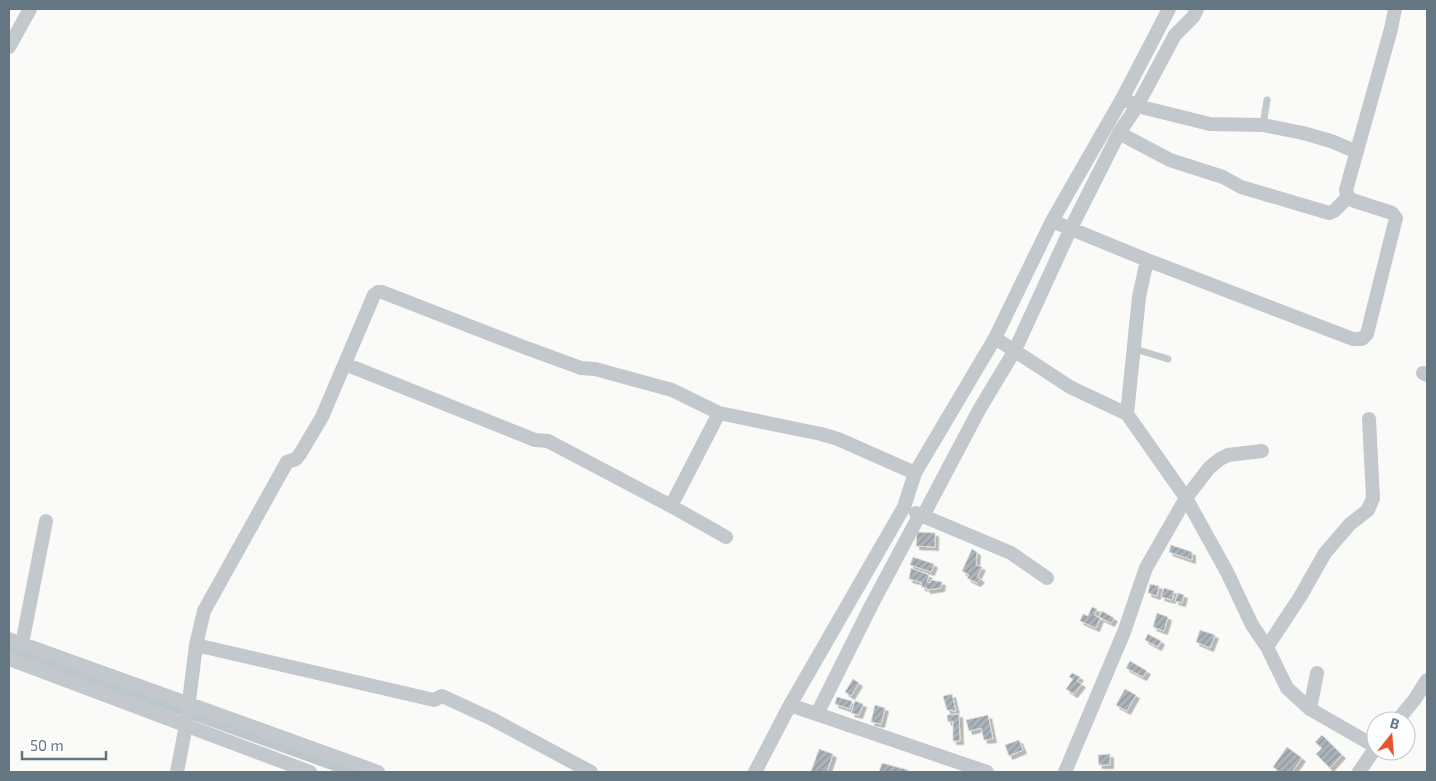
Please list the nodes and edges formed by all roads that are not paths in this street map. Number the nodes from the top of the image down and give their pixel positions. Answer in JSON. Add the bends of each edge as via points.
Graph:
{"nodes":[{"id":1,"x":30,"y":9,"type":"edge"},
{"id":2,"x":1169,"y":9,"type":"edge"},
{"id":3,"x":1197,"y":9,"type":"edge"},
{"id":4,"x":1395,"y":9,"type":"edge"},
{"id":5,"x":1158,"y":30,"type":"junction"},
{"id":6,"x":1173,"y":39,"type":"junction"},
{"id":7,"x":9,"y":47,"type":"edge"},
{"id":8,"x":1122,"y":99,"type":"junction"},
{"id":9,"x":1267,"y":100,"type":"dead end"},
{"id":10,"x":1137,"y":106,"type":"junction"},
{"id":11,"x":1263,"y":125,"type":"junction"},
{"id":12,"x":1118,"y":133,"type":"junction"},
{"id":13,"x":1357,"y":152,"type":"junction"},
{"id":14,"x":1348,"y":197,"type":"junction"},
{"id":15,"x":1052,"y":220,"type":"junction"},
{"id":16,"x":1071,"y":228,"type":"junction"},
{"id":17,"x":1147,"y":260,"type":"junction"},
{"id":18,"x":995,"y":338,"type":"junction"},
{"id":19,"x":1135,"y":349,"type":"junction"},
{"id":20,"x":1015,"y":350,"type":"junction"},
{"id":21,"x":1168,"y":358,"type":"dead end"},
{"id":22,"x":345,"y":364,"type":"junction"},
{"id":23,"x":720,"y":413,"type":"junction"},
{"id":24,"x":1127,"y":414,"type":"junction"},
{"id":25,"x":1369,"y":419,"type":"dead end"},
{"id":26,"x":1262,"y":451,"type":"dead end"},
{"id":27,"x":914,"y":473,"type":"junction"},
{"id":28,"x":1186,"y":498,"type":"junction"},
{"id":29,"x":671,"y":506,"type":"junction"},
{"id":30,"x":904,"y":507,"type":"junction"},
{"id":31,"x":922,"y":515,"type":"junction"},
{"id":32,"x":46,"y":521,"type":"dead end"},
{"id":33,"x":726,"y":536,"type":"dead end"},
{"id":34,"x":1047,"y":578,"type":"dead end"},
{"id":35,"x":15,"y":642,"type":"edge"},
{"id":36,"x":196,"y":645,"type":"junction"},
{"id":37,"x":1267,"y":647,"type":"junction"},
{"id":38,"x":9,"y":659,"type":"edge"},
{"id":39,"x":1317,"y":673,"type":"dead end"},
{"id":40,"x":1427,"y":680,"type":"edge"},
{"id":41,"x":188,"y":703,"type":"junction"},
{"id":42,"x":790,"y":705,"type":"junction"},
{"id":43,"x":1310,"y":709,"type":"junction"},
{"id":44,"x":1405,"y":711,"type":"edge"},
{"id":45,"x":817,"y":714,"type":"junction"},
{"id":46,"x":186,"y":725,"type":"junction"},
{"id":47,"x":300,"y":747,"type":"junction"},
{"id":48,"x":291,"y":767,"type":"edge"},
{"id":49,"x":177,"y":772,"type":"edge"},
{"id":50,"x":310,"y":772,"type":"edge"},
{"id":51,"x":378,"y":772,"type":"edge"},
{"id":52,"x":591,"y":772,"type":"edge"},
{"id":53,"x":755,"y":772,"type":"edge"},
{"id":54,"x":987,"y":772,"type":"edge"},
{"id":55,"x":1064,"y":772,"type":"edge"},
{"id":56,"x":1359,"y":772,"type":"edge"}],
"edges":[{"from":1,"to":7,"type":"street"},
{"from":2,"to":5,"type":"street"},
{"from":3,"to":6,"type":"street"},
{"from":4,"to":13,"type":"street"},
{"from":5,"to":6,"type":"street"},
{"from":5,"to":8,"type":"street"},
{"from":6,"to":10,"type":"street"},
{"from":8,"to":10,"type":"street"},
{"from":8,"to":15,"type":"street"},
{"from":9,"to":11,"type":"lane"},
{"from":10,"to":11,"type":"street","via":[[1210,124]]},
{"from":10,"to":12,"type":"street"},
{"from":11,"to":13,"type":"street","via":[[1317,136]]},
{"from":12,"to":14,"type":"street","via":[[1170,160],[1225,178],[1241,187],[1329,212]]},
{"from":12,"to":16,"type":"street"},
{"from":13,"to":14,"type":"street","via":[[1346,190]]},
{"from":14,"to":17,"type":"street","via":[[1392,213],[1396,218],[1367,334],[1362,339],[1353,339]]},
{"from":15,"to":16,"type":"street"},
{"from":15,"to":18,"type":"street"},
{"from":16,"to":17,"type":"street"},
{"from":16,"to":20,"type":"street"},
{"from":17,"to":19,"type":"street","via":[[1139,297]]},
{"from":18,"to":20,"type":"street"},
{"from":18,"to":27,"type":"street"},
{"from":19,"to":21,"type":"lane"},
{"from":19,"to":24,"type":"street"},
{"from":20,"to":24,"type":"street","via":[[1070,387]]},
{"from":20,"to":31,"type":"street"},
{"from":22,"to":23,"type":"street","via":[[374,296],[382,292],[581,368],[672,390]]},
{"from":22,"to":29,"type":"street","via":[[535,440],[548,442]]},
{"from":22,"to":36,"type":"street","via":[[309,440],[296,459],[287,462],[204,611]]},
{"from":23,"to":27,"type":"street","via":[[838,439]]},
{"from":23,"to":29,"type":"street"},
{"from":24,"to":28,"type":"street"},
{"from":25,"to":37,"type":"street","via":[[1373,498],[1368,510],[1350,524],[1325,553]]},
{"from":26,"to":28,"type":"street","via":[[1220,459]]},
{"from":27,"to":30,"type":"street"},
{"from":28,"to":37,"type":"street","via":[[1252,625]]},
{"from":28,"to":55,"type":"street","via":[[1146,568],[1124,632]]},
{"from":29,"to":33,"type":"street"},
{"from":30,"to":31,"type":"street"},
{"from":30,"to":42,"type":"street"},
{"from":31,"to":34,"type":"street","via":[[1011,553]]},
{"from":31,"to":45,"type":"street","via":[[872,604]]},
{"from":32,"to":35,"type":"street"},
{"from":35,"to":41,"type":"street"},
{"from":36,"to":41,"type":"street"},
{"from":36,"to":52,"type":"street","via":[[434,700],[442,696]]},
{"from":37,"to":43,"type":"street","via":[[1287,688]]},
{"from":38,"to":46,"type":"street"},
{"from":39,"to":43,"type":"street"},
{"from":40,"to":44,"type":"street"},
{"from":41,"to":46,"type":"street"},
{"from":41,"to":47,"type":"street"},
{"from":42,"to":45,"type":"street"},
{"from":42,"to":53,"type":"street"},
{"from":43,"to":56,"type":"street","via":[[1376,747]]},
{"from":45,"to":54,"type":"street"},
{"from":46,"to":48,"type":"street"},
{"from":46,"to":49,"type":"street"},
{"from":47,"to":48,"type":"street"},
{"from":47,"to":51,"type":"street"},
{"from":48,"to":50,"type":"street"}]}
